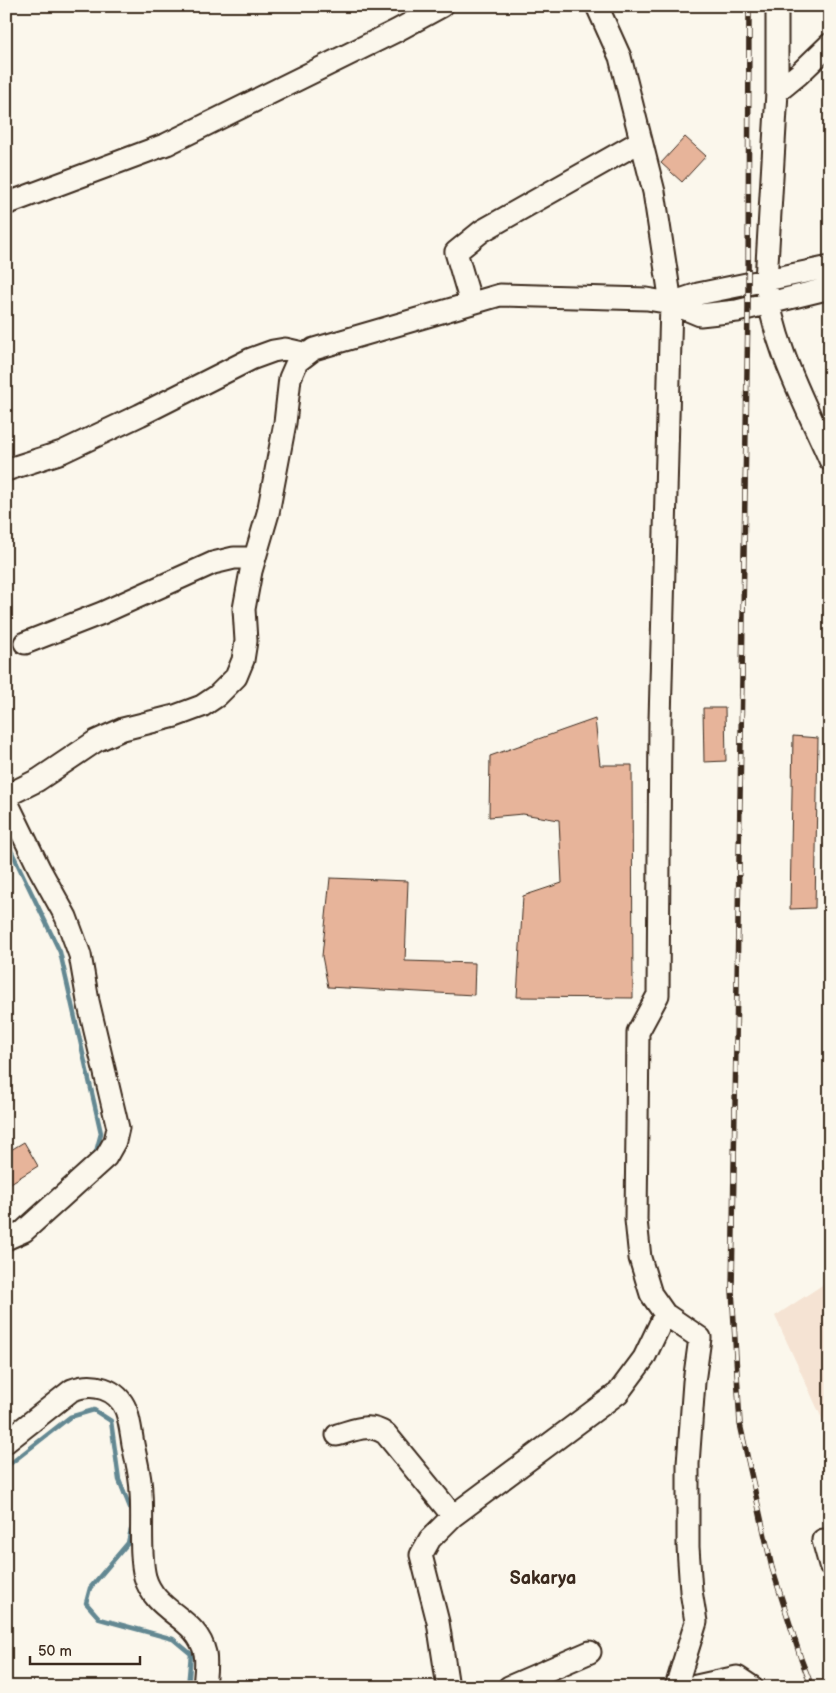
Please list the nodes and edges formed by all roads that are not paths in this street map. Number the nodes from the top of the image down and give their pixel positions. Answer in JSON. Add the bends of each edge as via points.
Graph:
{"nodes":[{"id":1,"x":442,"y":6,"type":"edge"},
{"id":2,"x":597,"y":6,"type":"edge"},
{"id":3,"x":777,"y":6,"type":"edge"},
{"id":4,"x":830,"y":44,"type":"edge"},
{"id":5,"x":777,"y":92,"type":"junction"},
{"id":6,"x":641,"y":141,"type":"junction"},
{"id":7,"x":6,"y":204,"type":"edge"},
{"id":8,"x":830,"y":267,"type":"edge"},
{"id":9,"x":766,"y":281,"type":"junction"},
{"id":10,"x":830,"y":288,"type":"edge"},
{"id":11,"x":470,"y":303,"type":"junction"},
{"id":12,"x":671,"y":303,"type":"junction"},
{"id":13,"x":768,"y":303,"type":"junction"},
{"id":14,"x":308,"y":354,"type":"junction"},
{"id":15,"x":830,"y":460,"type":"edge"},
{"id":16,"x":6,"y":470,"type":"edge"},
{"id":17,"x":255,"y":558,"type":"junction"},
{"id":18,"x":25,"y":643,"type":"dead end"},
{"id":19,"x":6,"y":796,"type":"edge"},
{"id":20,"x":6,"y":800,"type":"edge"},
{"id":21,"x":6,"y":1239,"type":"edge"},
{"id":22,"x":665,"y":1314,"type":"junction"},
{"id":23,"x":337,"y":1435,"type":"dead end"},
{"id":24,"x":6,"y":1442,"type":"edge"},
{"id":25,"x":453,"y":1516,"type":"junction"},
{"id":26,"x":823,"y":1540,"type":"dead end"},
{"id":27,"x":830,"y":1565,"type":"edge"},
{"id":28,"x":590,"y":1652,"type":"dead end"},
{"id":29,"x":204,"y":1687,"type":"edge"},
{"id":30,"x":448,"y":1687,"type":"edge"},
{"id":31,"x":508,"y":1687,"type":"edge"},
{"id":32,"x":676,"y":1687,"type":"edge"},
{"id":33,"x":692,"y":1687,"type":"edge"},
{"id":34,"x":752,"y":1687,"type":"edge"}],
"edges":[{"from":1,"to":7,"type":"street","via":[[167,144]]},
{"from":2,"to":6,"type":"street","via":[[620,57]]},
{"from":3,"to":5,"type":"street"},
{"from":4,"to":5,"type":"street"},
{"from":5,"to":9,"type":"street"},
{"from":6,"to":11,"type":"street","via":[[482,231],[456,252]]},
{"from":6,"to":12,"type":"street","via":[[654,192]]},
{"from":8,"to":9,"type":"street"},
{"from":9,"to":12,"type":"street","via":[[698,294]]},
{"from":9,"to":13,"type":"street"},
{"from":10,"to":13,"type":"street"},
{"from":11,"to":12,"type":"street","via":[[500,295],[647,299]]},
{"from":11,"to":14,"type":"street","via":[[314,349]]},
{"from":12,"to":13,"type":"street","via":[[700,315],[737,312]]},
{"from":12,"to":22,"type":"street","via":[[660,721],[658,995],[638,1032],[636,1220],[640,1258],[651,1294]]},
{"from":13,"to":15,"type":"street","via":[[782,351]]},
{"from":14,"to":16,"type":"street","via":[[285,349],[251,359],[62,452]]},
{"from":14,"to":17,"type":"street","via":[[297,362],[290,378],[268,514]]},
{"from":17,"to":18,"type":"street","via":[[213,563],[102,613]]},
{"from":17,"to":19,"type":"street","via":[[244,609],[246,641],[243,660],[228,686],[202,706],[123,729],[96,741],[38,780]]},
{"from":20,"to":21,"type":"street","via":[[66,917],[80,955],[118,1128],[116,1141],[106,1156],[24,1231]]},
{"from":22,"to":25,"type":"street","via":[[644,1358],[618,1393]]},
{"from":22,"to":32,"type":"street","via":[[700,1338],[688,1464],[688,1547],[696,1622]]},
{"from":23,"to":25,"type":"street","via":[[368,1427],[386,1434]]},
{"from":24,"to":29,"type":"street","via":[[72,1390],[98,1386],[119,1399],[127,1412],[141,1491],[144,1575],[151,1592],[161,1604],[187,1623],[198,1636],[205,1653]]},
{"from":25,"to":30,"type":"street","via":[[430,1539],[421,1555],[438,1622]]},
{"from":26,"to":27,"type":"street"},
{"from":28,"to":31,"type":"street"},
{"from":33,"to":34,"type":"street","via":[[737,1676]]}]}
